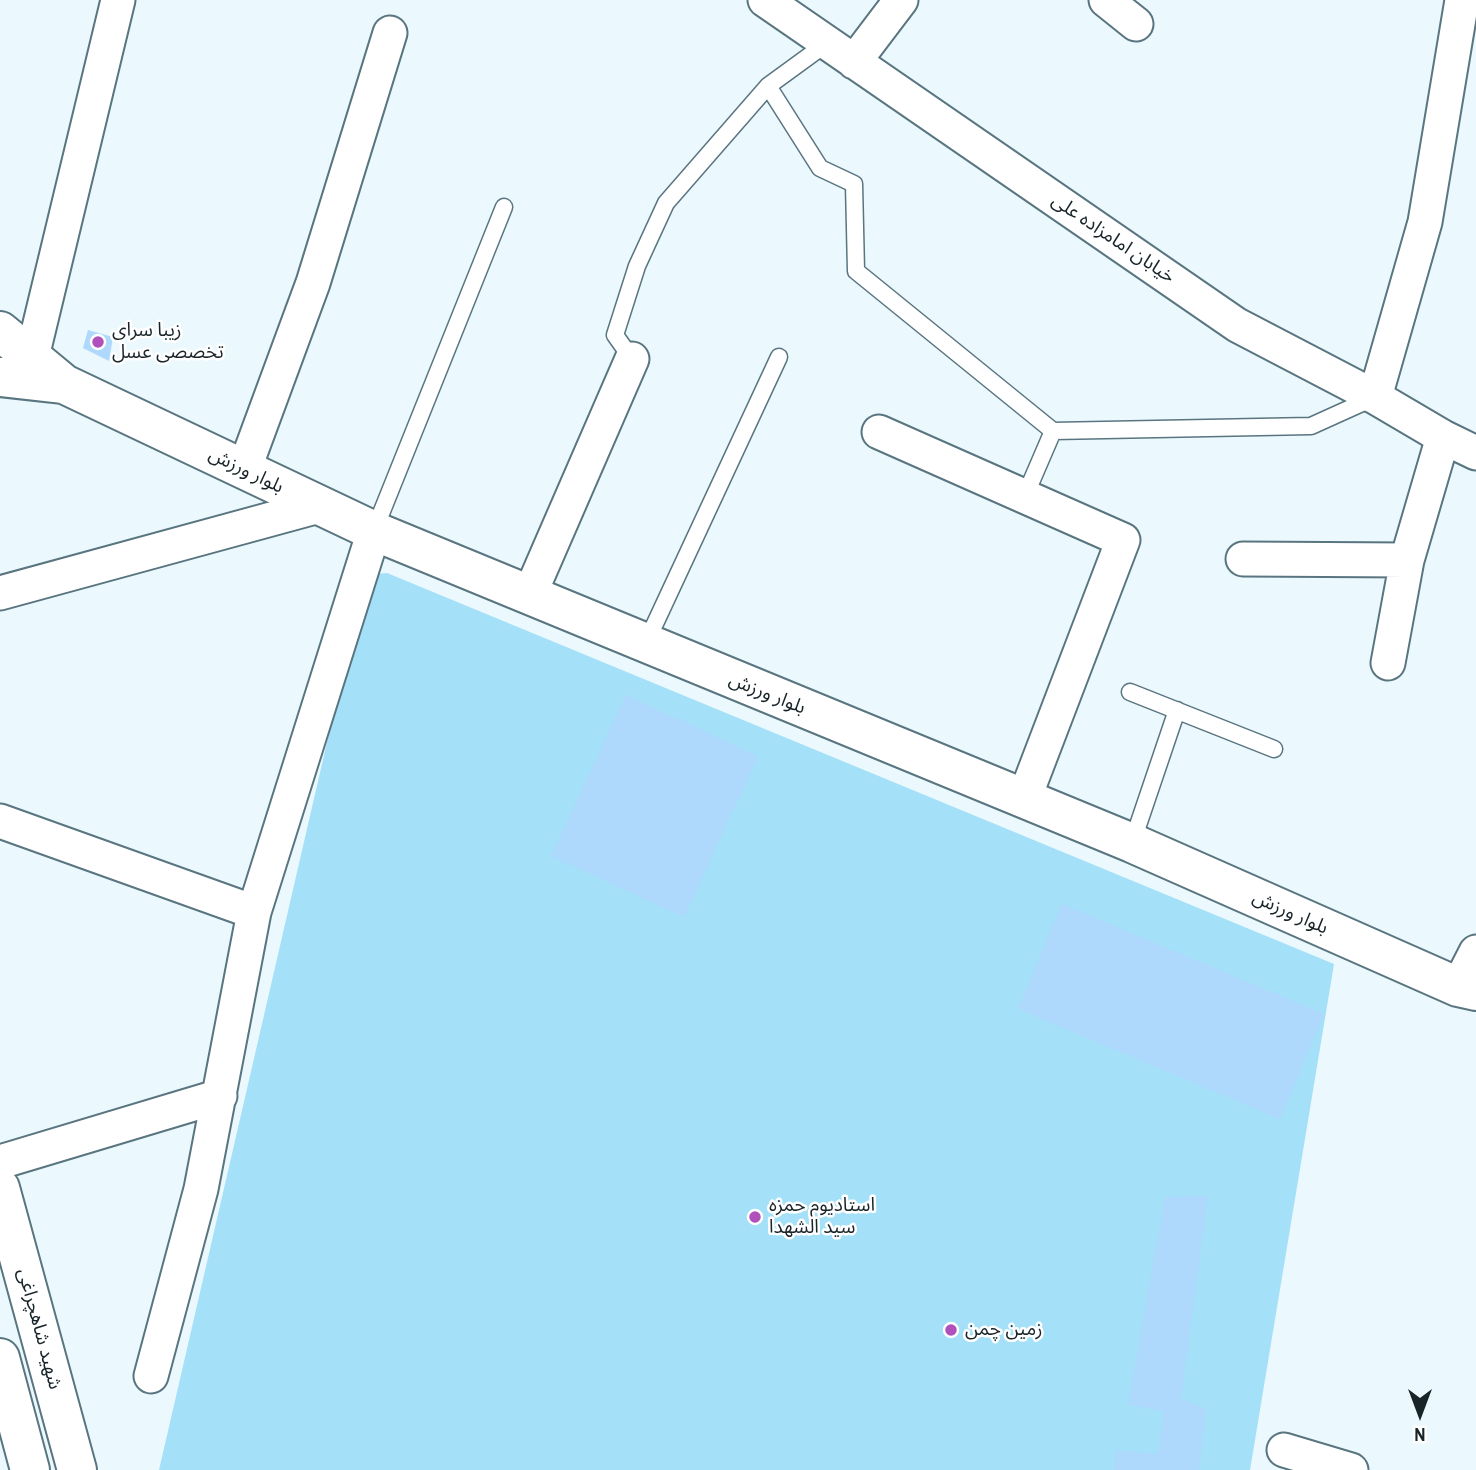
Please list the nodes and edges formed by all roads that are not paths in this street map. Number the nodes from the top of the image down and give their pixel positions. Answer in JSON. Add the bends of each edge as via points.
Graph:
{"nodes":[{"id":1,"x":118,"y":0,"type":"edge"},
{"id":2,"x":765,"y":0,"type":"edge"},
{"id":3,"x":901,"y":0,"type":"edge"},
{"id":4,"x":1106,"y":0,"type":"edge"},
{"id":5,"x":1462,"y":0,"type":"edge"},
{"id":6,"x":1136,"y":24,"type":"dead end"},
{"id":7,"x":390,"y":33,"type":"dead end"},
{"id":8,"x":828,"y":43,"type":"junction"},
{"id":9,"x":854,"y":62,"type":"junction"},
{"id":10,"x":768,"y":86,"type":"junction"},
{"id":11,"x":504,"y":207,"type":"dead end"},
{"id":12,"x":0,"y":331,"type":"edge"},
{"id":13,"x":32,"y":357,"type":"junction"},
{"id":14,"x":779,"y":357,"type":"dead end"},
{"id":15,"x":632,"y":359,"type":"joint"},
{"id":16,"x":0,"y":377,"type":"edge"},
{"id":17,"x":64,"y":384,"type":"junction"},
{"id":18,"x":1375,"y":397,"type":"junction"},
{"id":19,"x":1053,"y":431,"type":"junction"},
{"id":20,"x":879,"y":432,"type":"dead end"},
{"id":21,"x":1443,"y":437,"type":"junction"},
{"id":22,"x":1476,"y":453,"type":"edge"},
{"id":23,"x":244,"y":470,"type":"junction"},
{"id":24,"x":1025,"y":496,"type":"junction"},
{"id":25,"x":320,"y":506,"type":"junction"},
{"id":26,"x":374,"y":531,"type":"junction"},
{"id":27,"x":1243,"y":559,"type":"dead end"},
{"id":28,"x":1407,"y":560,"type":"junction"},
{"id":29,"x":0,"y":593,"type":"edge"},
{"id":30,"x":529,"y":596,"type":"junction"},
{"id":31,"x":646,"y":645,"type":"junction"},
{"id":32,"x":1388,"y":663,"type":"dead end"},
{"id":33,"x":1130,"y":692,"type":"dead end"},
{"id":34,"x":1177,"y":710,"type":"junction"},
{"id":35,"x":1274,"y":749,"type":"dead end"},
{"id":36,"x":1024,"y":799,"type":"junction"},
{"id":37,"x":0,"y":821,"type":"edge"},
{"id":38,"x":1132,"y":843,"type":"junction"},
{"id":39,"x":254,"y":912,"type":"junction"},
{"id":40,"x":1476,"y":952,"type":"edge"},
{"id":41,"x":1467,"y":989,"type":"edge"},
{"id":42,"x":220,"y":1096,"type":"junction"},
{"id":43,"x":0,"y":1162,"type":"edge"},
{"id":44,"x":0,"y":1188,"type":"edge"},
{"id":45,"x":0,"y":1358,"type":"edge"},
{"id":46,"x":151,"y":1376,"type":"dead end"},
{"id":47,"x":7,"y":1411,"type":"edge"},
{"id":48,"x":1283,"y":1450,"type":"dead end"},
{"id":49,"x":30,"y":1470,"type":"edge"},
{"id":50,"x":77,"y":1470,"type":"edge"},
{"id":51,"x":1351,"y":1470,"type":"edge"}],
"edges":[{"from":1,"to":13,"type":"street"},
{"from":2,"to":8,"type":"street","name":"خیابان امامزاده علی"},
{"from":3,"to":9,"type":"street"},
{"from":4,"to":6,"type":"street"},
{"from":5,"to":18,"type":"street","via":[[1425,222]]},
{"from":7,"to":23,"type":"street","via":[[313,282]]},
{"from":8,"to":9,"type":"street","name":"خیابان امامزاده علی"},
{"from":8,"to":10,"type":"lane"},
{"from":9,"to":18,"type":"street","name":"خیابان امامزاده علی","via":[[1237,325]]},
{"from":10,"to":15,"type":"lane","via":[[666,203],[637,266],[615,335]]},
{"from":10,"to":19,"type":"lane","via":[[820,169],[854,184],[856,271]]},
{"from":11,"to":26,"type":"lane"},
{"from":12,"to":13,"type":"street"},
{"from":13,"to":17,"type":"street"},
{"from":14,"to":31,"type":"lane"},
{"from":15,"to":30,"type":"street"},
{"from":16,"to":17,"type":"street"},
{"from":17,"to":23,"type":"street","name":"بلوار ورزش"},
{"from":18,"to":19,"type":"lane","via":[[1311,426]]},
{"from":18,"to":21,"type":"street","name":"خیابان امامزاده علی"},
{"from":19,"to":24,"type":"lane"},
{"from":20,"to":24,"type":"street"},
{"from":21,"to":22,"type":"street","name":"خیابان امامزاده علی"},
{"from":21,"to":28,"type":"street"},
{"from":23,"to":25,"type":"street","name":"بلوار ورزش"},
{"from":24,"to":36,"type":"street","via":[[1123,540]]},
{"from":25,"to":26,"type":"street","name":"بلوار ورزش"},
{"from":25,"to":29,"type":"street"},
{"from":26,"to":30,"type":"street","name":"بلوار ورزش"},
{"from":26,"to":39,"type":"street"},
{"from":27,"to":28,"type":"street"},
{"from":28,"to":32,"type":"street"},
{"from":30,"to":31,"type":"street","name":"بلوار ورزش"},
{"from":31,"to":36,"type":"street","name":"بلوار ورزش"},
{"from":33,"to":34,"type":"lane"},
{"from":34,"to":35,"type":"lane"},
{"from":34,"to":38,"type":"lane"},
{"from":36,"to":38,"type":"street","name":"بلوار ورزش"},
{"from":37,"to":39,"type":"street"},
{"from":38,"to":41,"type":"street","name":"بلوار ورزش"},
{"from":39,"to":42,"type":"street"},
{"from":40,"to":41,"type":"street"},
{"from":42,"to":43,"type":"street"},
{"from":42,"to":46,"type":"street","via":[[201,1188]]},
{"from":44,"to":50,"type":"street","name":"شهید شاهچراغی"},
{"from":45,"to":47,"type":"street"},
{"from":47,"to":49,"type":"street"},
{"from":48,"to":51,"type":"street"}]}
